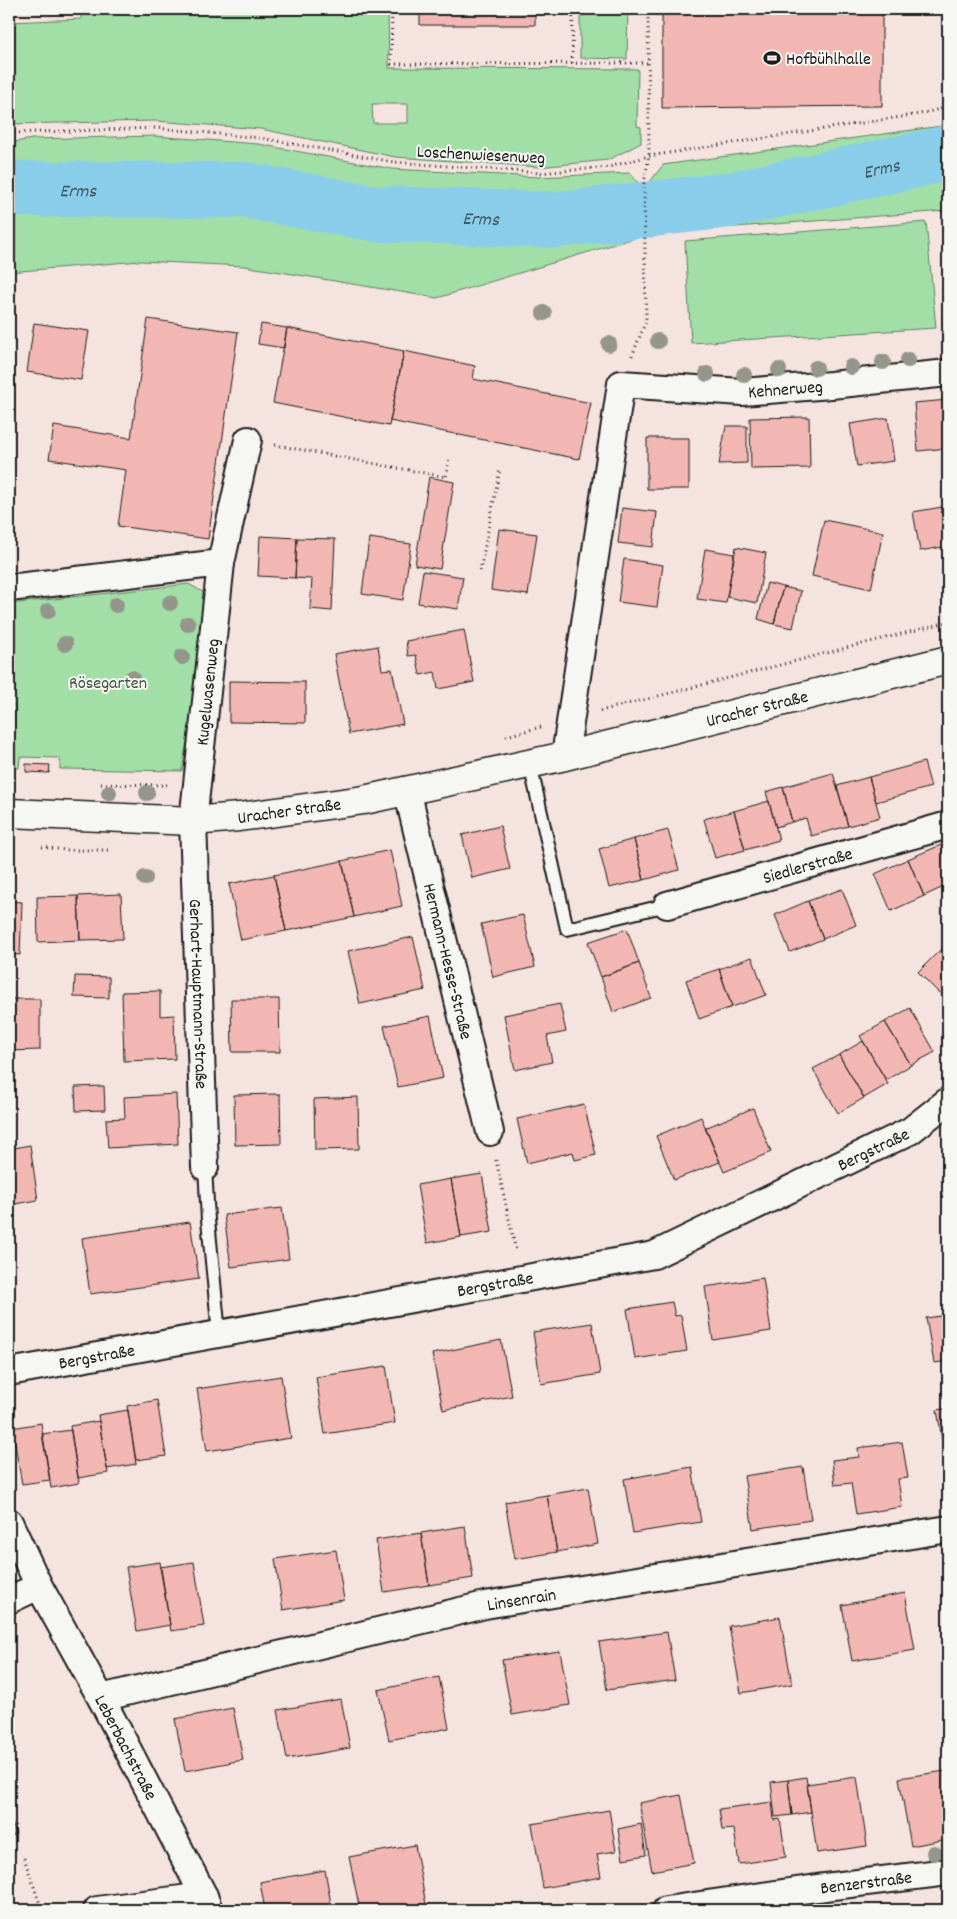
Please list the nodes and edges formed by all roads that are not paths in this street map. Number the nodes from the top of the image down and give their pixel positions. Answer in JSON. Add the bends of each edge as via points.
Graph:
{"nodes":[{"id":1,"x":948,"y":373,"type":"edge"},
{"id":2,"x":248,"y":440,"type":"road end"},
{"id":3,"x":221,"y":563,"type":"junction"},
{"id":4,"x":9,"y":588,"type":"edge"},
{"id":5,"x":948,"y":660,"type":"edge"},
{"id":6,"x":565,"y":756,"type":"junction"},
{"id":7,"x":530,"y":764,"type":"junction"},
{"id":8,"x":407,"y":790,"type":"junction"},
{"id":9,"x":9,"y":814,"type":"edge"},
{"id":10,"x":193,"y":820,"type":"junction"},
{"id":11,"x":948,"y":825,"type":"edge"},
{"id":12,"x":667,"y":905,"type":"joint"},
{"id":13,"x":948,"y":1101,"type":"edge"},
{"id":14,"x":490,"y":1132,"type":"road end"},
{"id":15,"x":205,"y":1167,"type":"joint"},
{"id":16,"x":219,"y":1334,"type":"junction"},
{"id":17,"x":9,"y":1372,"type":"edge"},
{"id":18,"x":9,"y":1522,"type":"edge"},
{"id":19,"x":948,"y":1529,"type":"edge"},
{"id":20,"x":39,"y":1586,"type":"junction"},
{"id":21,"x":9,"y":1600,"type":"edge"},
{"id":22,"x":101,"y":1698,"type":"junction"},
{"id":23,"x":948,"y":1872,"type":"edge"},
{"id":24,"x":206,"y":1903,"type":"edge"},
{"id":25,"x":97,"y":1910,"type":"edge"},
{"id":26,"x":666,"y":1910,"type":"edge"}],
"edges":[{"from":1,"to":6,"type":"street","name":"Kehnerweg","via":[[742,392],[622,384]]},
{"from":2,"to":3,"type":"street","name":"Kugelwasenweg"},
{"from":3,"to":4,"type":"street"},
{"from":3,"to":10,"type":"street","name":"Kugelwasenweg"},
{"from":5,"to":6,"type":"street","name":"Uracher Straße"},
{"from":6,"to":7,"type":"street","name":"Uracher Straße"},
{"from":7,"to":8,"type":"street","name":"Uracher Straße"},
{"from":7,"to":12,"type":"lane","via":[[567,929]]},
{"from":8,"to":10,"type":"street","name":"Uracher Straße","via":[[308,808]]},
{"from":8,"to":14,"type":"street","name":"Hermann-Hesse-Straße"},
{"from":9,"to":10,"type":"street","name":"Uracher Straße"},
{"from":10,"to":15,"type":"street","name":"Gerhart-Hauptmann-Straße"},
{"from":11,"to":12,"type":"street","name":"Siedlerstraße"},
{"from":13,"to":16,"type":"street","name":"Bergstraße","via":[[910,1131],[654,1255]]},
{"from":15,"to":16,"type":"lane"},
{"from":16,"to":17,"type":"street","name":"Bergstraße"},
{"from":18,"to":20,"type":"street","name":"Leberbachstraße"},
{"from":19,"to":22,"type":"street","name":"Linsenrain","via":[[486,1605]]},
{"from":20,"to":21,"type":"street"},
{"from":20,"to":22,"type":"street","name":"Leberbachstraße"},
{"from":22,"to":24,"type":"street","name":"Leberbachstraße"},
{"from":23,"to":26,"type":"street","name":"Benzerstraße"},
{"from":24,"to":25,"type":"street"}]}
